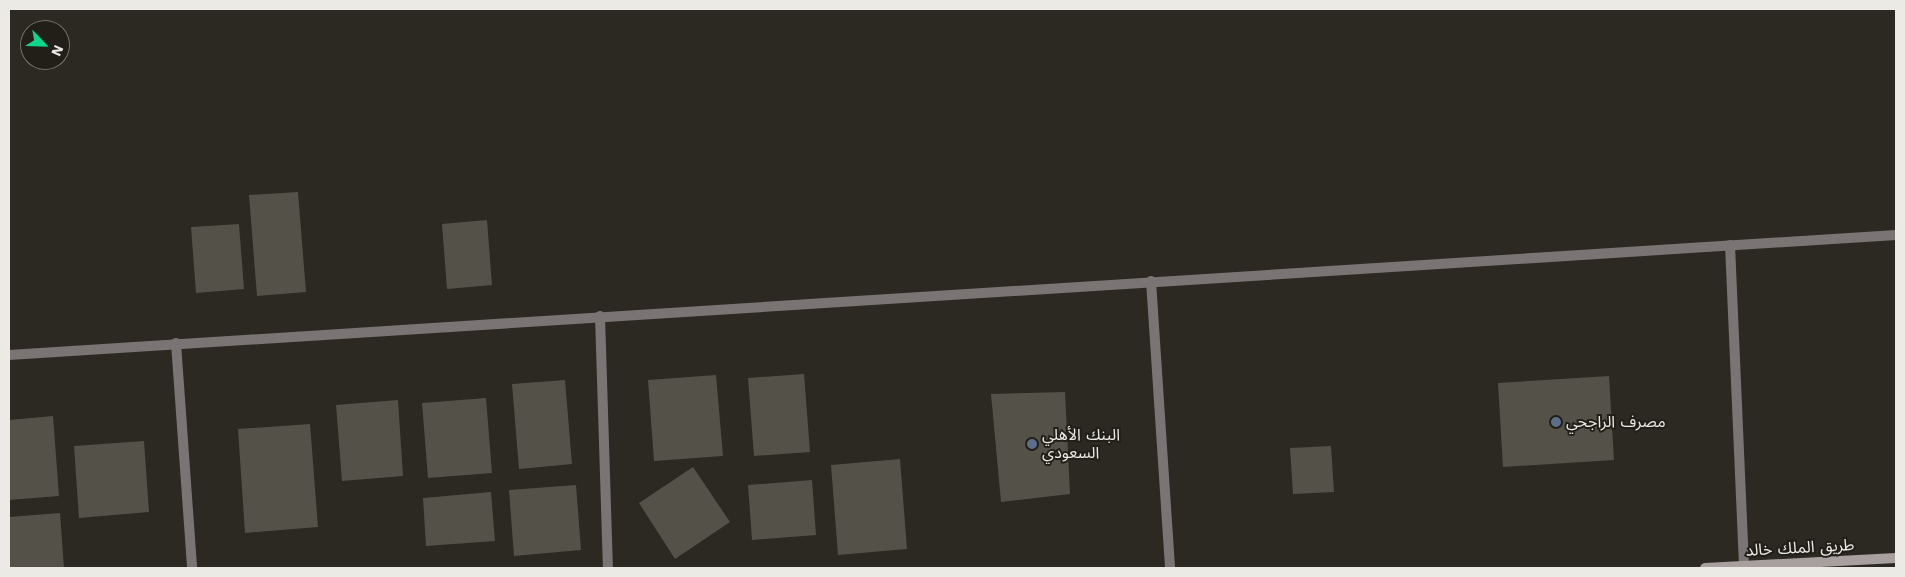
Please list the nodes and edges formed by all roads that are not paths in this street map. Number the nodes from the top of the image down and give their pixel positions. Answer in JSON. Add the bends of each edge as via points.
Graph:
{"nodes":[{"id":1,"x":1896,"y":235,"type":"edge"},
{"id":2,"x":1730,"y":245,"type":"junction"},
{"id":3,"x":1151,"y":281,"type":"junction"},
{"id":4,"x":600,"y":316,"type":"junction"},
{"id":5,"x":176,"y":343,"type":"junction"},
{"id":6,"x":9,"y":356,"type":"edge"},
{"id":7,"x":1896,"y":558,"type":"edge"},
{"id":8,"x":1744,"y":566,"type":"junction"},
{"id":9,"x":192,"y":568,"type":"edge"},
{"id":10,"x":608,"y":568,"type":"edge"},
{"id":11,"x":1170,"y":568,"type":"edge"},
{"id":12,"x":1705,"y":568,"type":"edge"}],
"edges":[{"from":1,"to":2,"type":"street"},
{"from":2,"to":3,"type":"street"},
{"from":2,"to":8,"type":"street"},
{"from":3,"to":4,"type":"street"},
{"from":3,"to":11,"type":"street"},
{"from":4,"to":5,"type":"street"},
{"from":4,"to":10,"type":"street"},
{"from":5,"to":6,"type":"street"},
{"from":5,"to":9,"type":"street"},
{"from":7,"to":8,"type":"main road","name":"طريق الملك خالد"},
{"from":8,"to":12,"type":"main road","name":"طريق الملك خالد"}]}
